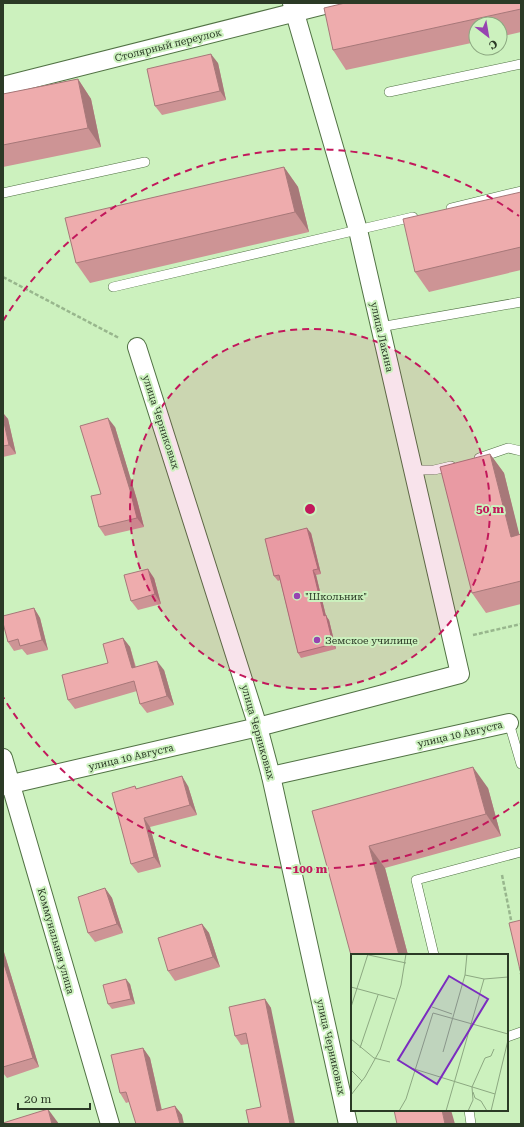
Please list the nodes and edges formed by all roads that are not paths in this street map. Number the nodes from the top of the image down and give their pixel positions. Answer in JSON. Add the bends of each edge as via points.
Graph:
{"nodes":[{"id":1,"x":332,"y":3,"type":"edge"},
{"id":2,"x":293,"y":8,"type":"edge"},
{"id":3,"x":521,"y":64,"type":"edge"},
{"id":4,"x":3,"y":86,"type":"edge"},
{"id":5,"x":389,"y":92,"type":"dead end"},
{"id":6,"x":145,"y":162,"type":"dead end"},
{"id":7,"x":521,"y":191,"type":"edge"},
{"id":8,"x":3,"y":193,"type":"edge"},
{"id":9,"x":446,"y":210,"type":"edge"},
{"id":10,"x":423,"y":215,"type":"edge"},
{"id":11,"x":358,"y":230,"type":"junction"},
{"id":12,"x":113,"y":287,"type":"dead end"},
{"id":13,"x":521,"y":302,"type":"edge"},
{"id":14,"x":380,"y":327,"type":"junction"},
{"id":15,"x":137,"y":347,"type":"road end"},
{"id":16,"x":521,"y":451,"type":"edge"},
{"id":17,"x":413,"y":470,"type":"junction"},
{"id":18,"x":460,"y":674,"type":"joint"},
{"id":19,"x":509,"y":723,"type":"joint"},
{"id":20,"x":258,"y":728,"type":"junction"},
{"id":21,"x":3,"y":758,"type":"edge"},
{"id":22,"x":521,"y":764,"type":"edge"},
{"id":23,"x":271,"y":776,"type":"junction"},
{"id":24,"x":6,"y":785,"type":"edge"},
{"id":25,"x":521,"y":852,"type":"edge"},
{"id":26,"x":434,"y":954,"type":"edge"},
{"id":27,"x":521,"y":1032,"type":"edge"},
{"id":28,"x":508,"y":1036,"type":"edge"},
{"id":29,"x":469,"y":1111,"type":"edge"},
{"id":30,"x":110,"y":1124,"type":"edge"},
{"id":31,"x":348,"y":1124,"type":"edge"},
{"id":32,"x":472,"y":1124,"type":"edge"}],
"edges":[{"from":1,"to":2,"type":"street","name":"Столярный переулок"},
{"from":2,"to":4,"type":"street","name":"Столярный переулок"},
{"from":2,"to":11,"type":"street","name":"улица Лакина"},
{"from":3,"to":5,"type":"lane"},
{"from":6,"to":8,"type":"lane"},
{"from":7,"to":9,"type":"lane"},
{"from":10,"to":11,"type":"lane"},
{"from":11,"to":12,"type":"lane"},
{"from":11,"to":14,"type":"street","name":"улица Лакина"},
{"from":13,"to":14,"type":"lane"},
{"from":14,"to":17,"type":"street","name":"улица Лакина"},
{"from":15,"to":20,"type":"street","name":"улица Черниковых"},
{"from":16,"to":17,"type":"lane","via":[[508,448],[434,470]]},
{"from":17,"to":18,"type":"street","name":"улица Лакина"},
{"from":18,"to":20,"type":"street","name":"улица 10 Августа"},
{"from":19,"to":22,"type":"lane"},
{"from":19,"to":23,"type":"street","name":"улица 10 Августа"},
{"from":20,"to":23,"type":"street","name":"улица Черниковых"},
{"from":20,"to":24,"type":"street","name":"улица 10 Августа"},
{"from":21,"to":24,"type":"street","name":"Коммунальная улица"},
{"from":23,"to":31,"type":"street","name":"улица Черниковых"},
{"from":24,"to":30,"type":"street","name":"Коммунальная улица"},
{"from":25,"to":26,"type":"lane","via":[[416,880]]},
{"from":27,"to":28,"type":"lane"},
{"from":29,"to":32,"type":"lane"}]}
